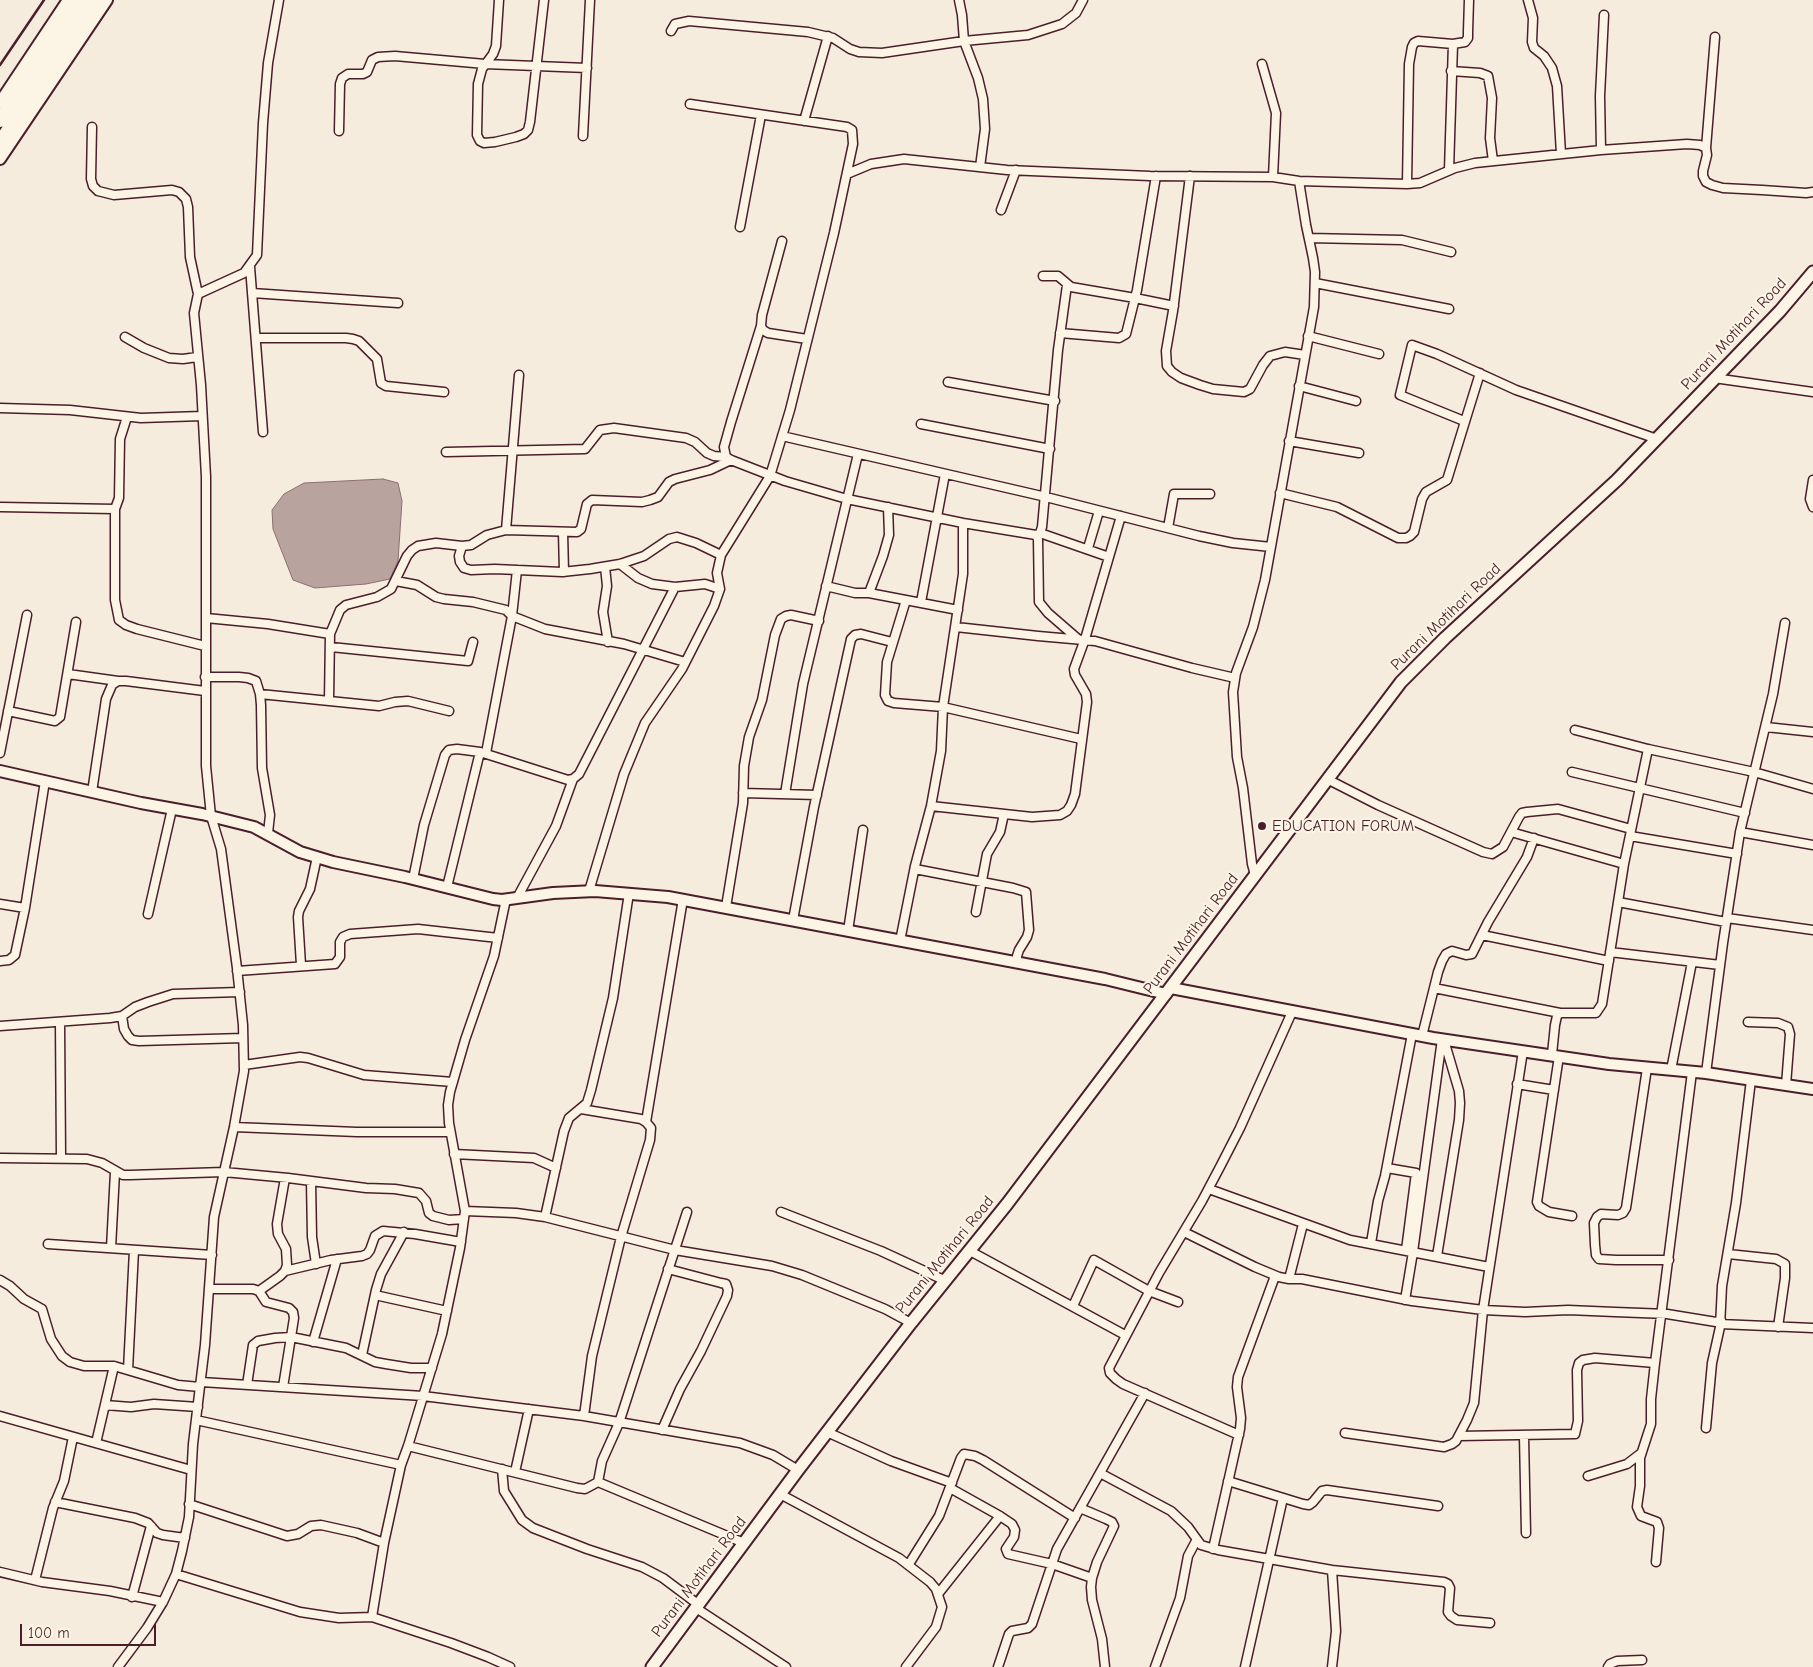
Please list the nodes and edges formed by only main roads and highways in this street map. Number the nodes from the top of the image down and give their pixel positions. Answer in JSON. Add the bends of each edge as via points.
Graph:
{"nodes":[{"id":1,"x":81,"y":0,"type":"edge"},
{"id":2,"x":96,"y":0,"type":"edge"},
{"id":3,"x":0,"y":120,"type":"edge"},
{"id":4,"x":0,"y":144,"type":"edge"},
{"id":5,"x":1813,"y":272,"type":"edge"},
{"id":6,"x":652,"y":1667,"type":"edge"}],
"edges":[{"from":1,"to":3,"type":"highway"},
{"from":2,"to":4,"type":"highway"},
{"from":5,"to":6,"type":"main road","name":"Purani Motihari Road","via":[[1780,311],[1657,439],[1410,671],[1390,695],[1169,991],[827,1432]]}]}
